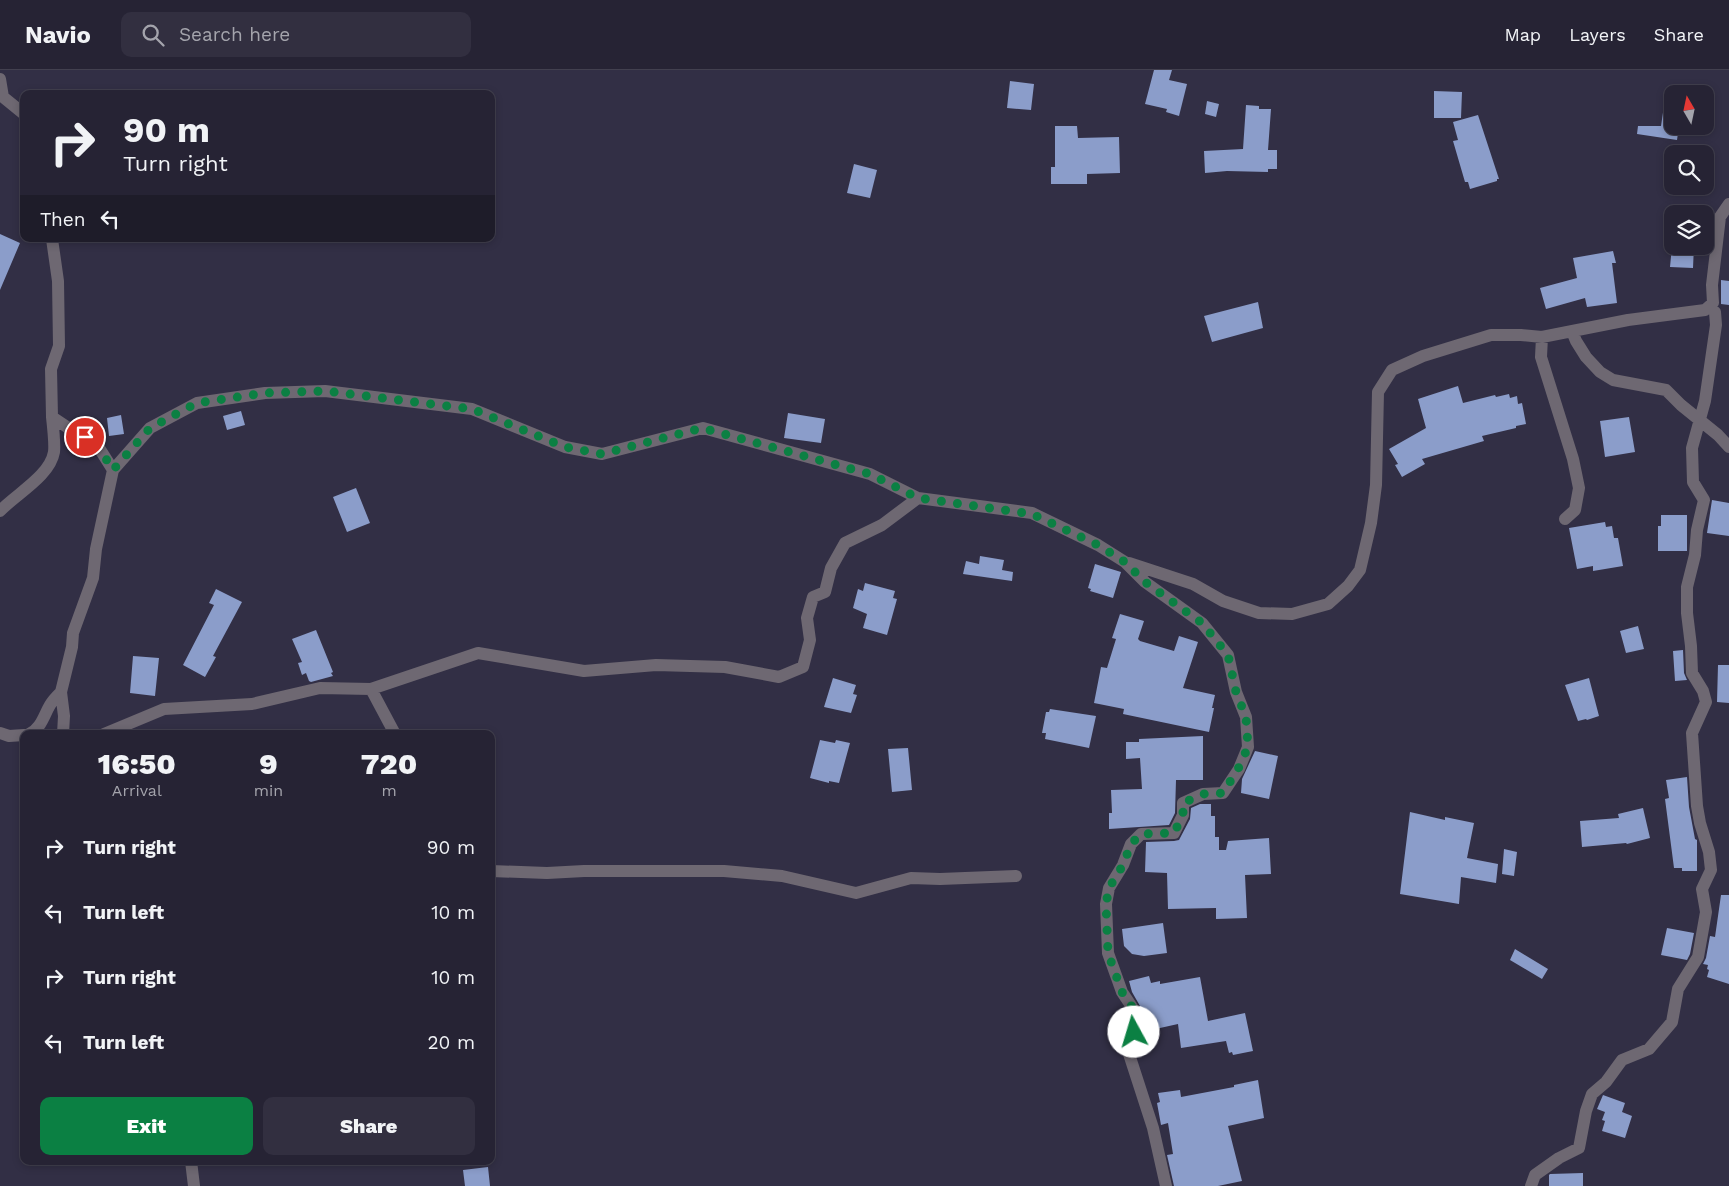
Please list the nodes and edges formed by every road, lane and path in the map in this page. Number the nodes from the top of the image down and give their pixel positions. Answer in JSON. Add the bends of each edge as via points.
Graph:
{"nodes":[{"id":1,"x":0,"y":79,"type":"edge"},
{"id":2,"x":20,"y":111,"type":"edge"},
{"id":3,"x":1729,"y":204,"type":"edge"},
{"id":4,"x":52,"y":242,"type":"edge"},
{"id":5,"x":1715,"y":312,"type":"dead end"},
{"id":6,"x":1572,"y":331,"type":"junction"},
{"id":7,"x":1542,"y":337,"type":"junction"},
{"id":8,"x":52,"y":417,"type":"junction"},
{"id":9,"x":1700,"y":419,"type":"junction"},
{"id":10,"x":1729,"y":447,"type":"edge"},
{"id":11,"x":113,"y":470,"type":"junction"},
{"id":12,"x":918,"y":498,"type":"junction"},
{"id":13,"x":0,"y":511,"type":"edge"},
{"id":14,"x":1565,"y":519,"type":"dead end"},
{"id":15,"x":1125,"y":562,"type":"junction"},
{"id":16,"x":371,"y":689,"type":"junction"},
{"id":17,"x":61,"y":692,"type":"junction"},
{"id":18,"x":36,"y":730,"type":"edge"},
{"id":19,"x":63,"y":730,"type":"edge"},
{"id":20,"x":114,"y":730,"type":"edge"},
{"id":21,"x":392,"y":730,"type":"edge"},
{"id":22,"x":0,"y":732,"type":"edge"},
{"id":23,"x":20,"y":735,"type":"edge"},
{"id":24,"x":495,"y":871,"type":"edge"},
{"id":25,"x":1016,"y":876,"type":"dead end"},
{"id":26,"x":191,"y":1165,"type":"edge"},
{"id":27,"x":194,"y":1186,"type":"edge"},
{"id":28,"x":1166,"y":1186,"type":"edge"},
{"id":29,"x":1530,"y":1186,"type":"edge"}],
"edges":[{"from":1,"to":2,"type":"street","via":[[3,97]]},
{"from":3,"to":6,"type":"street","via":[[1720,217],[1713,303],[1705,310]]},
{"from":4,"to":8,"type":"street","via":[[58,281],[59,346],[51,369]]},
{"from":5,"to":9,"type":"street","via":[[1716,325]]},
{"from":6,"to":7,"type":"street"},
{"from":6,"to":9,"type":"street","via":[[1586,358],[1600,372],[1613,380],[1666,390]]},
{"from":7,"to":14,"type":"street","via":[[1541,357],[1579,488],[1575,510]]},
{"from":7,"to":15,"type":"street","via":[[1491,335],[1423,356],[1392,370],[1378,392],[1376,485],[1372,523],[1360,570],[1328,604],[1292,614],[1259,613],[1223,602],[1193,584]]},
{"from":8,"to":11,"type":"street","via":[[96,443]]},
{"from":8,"to":13,"type":"street","via":[[54,451],[50,463],[42,475]]},
{"from":9,"to":10,"type":"street"},
{"from":9,"to":29,"type":"street","via":[[1692,448],[1693,482],[1704,500],[1687,587],[1692,673],[1706,702],[1692,733],[1700,823],[1711,870],[1702,890],[1706,912],[1698,957],[1678,989],[1672,1022],[1648,1049],[1622,1060],[1606,1082],[1592,1094],[1579,1148],[1536,1175]]},
{"from":11,"to":12,"type":"street","via":[[150,428],[197,403],[265,393],[325,391],[472,409],[565,447],[602,454],[702,428],[870,474]]},
{"from":11,"to":17,"type":"street","via":[[93,578],[73,633]]},
{"from":12,"to":15,"type":"street","via":[[1032,514],[1098,545]]},
{"from":12,"to":16,"type":"street","via":[[882,525],[845,543],[831,568],[825,592],[814,597],[807,618],[810,640],[803,667],[779,678],[725,667],[656,665],[584,671],[478,653]]},
{"from":15,"to":28,"type":"street","via":[[1145,582],[1202,623],[1228,655],[1236,692],[1246,717],[1248,747],[1223,793],[1203,794],[1183,803],[1183,815],[1174,833],[1141,834],[1131,844],[1109,888],[1106,904],[1108,953],[1122,992],[1132,1007],[1134,1032],[1128,1054],[1153,1128]]},
{"from":16,"to":20,"type":"street","via":[[320,688],[252,704],[164,709]]},
{"from":16,"to":21,"type":"street"},
{"from":17,"to":18,"type":"street"},
{"from":17,"to":19,"type":"street"},
{"from":22,"to":23,"type":"street"},
{"from":24,"to":25,"type":"street","via":[[547,874],[724,871],[782,876],[856,893],[911,878],[940,880]]},
{"from":26,"to":27,"type":"street"}]}
